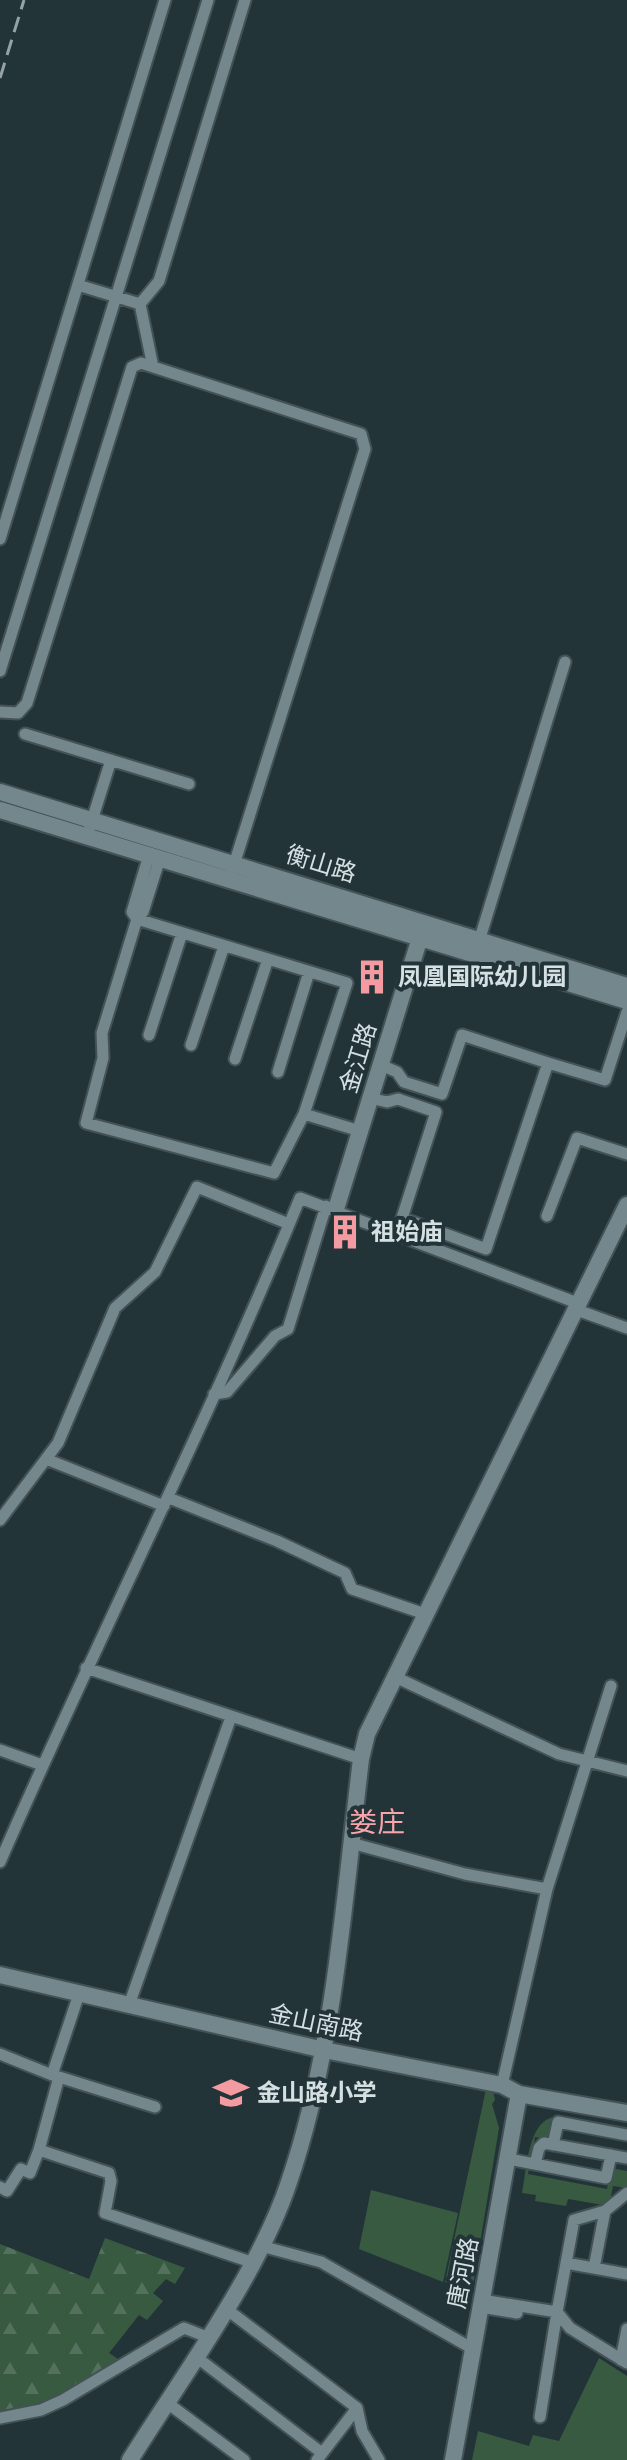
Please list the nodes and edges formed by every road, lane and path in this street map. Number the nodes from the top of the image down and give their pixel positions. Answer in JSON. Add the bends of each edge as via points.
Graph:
{"nodes":[{"id":1,"x":165,"y":0,"type":"edge"},
{"id":2,"x":208,"y":0,"type":"edge"},
{"id":3,"x":245,"y":0,"type":"edge"},
{"id":4,"x":78,"y":285,"type":"junction"},
{"id":5,"x":116,"y":296,"type":"junction"},
{"id":6,"x":140,"y":304,"type":"junction"},
{"id":7,"x":153,"y":367,"type":"junction"},
{"id":8,"x":0,"y":539,"type":"edge"},
{"id":9,"x":565,"y":662,"type":"dead end"},
{"id":10,"x":0,"y":671,"type":"edge"},
{"id":11,"x":0,"y":712,"type":"edge"},
{"id":12,"x":25,"y":734,"type":"dead end"},
{"id":13,"x":111,"y":760,"type":"junction"},
{"id":14,"x":189,"y":784,"type":"dead end"},
{"id":15,"x":0,"y":792,"type":"edge"},
{"id":16,"x":0,"y":810,"type":"edge"},
{"id":17,"x":89,"y":828,"type":"junction"},
{"id":18,"x":155,"y":856,"type":"junction"},
{"id":19,"x":232,"y":871,"type":"junction"},
{"id":20,"x":137,"y":919,"type":"junction"},
{"id":21,"x":423,"y":929,"type":"junction"},
{"id":22,"x":182,"y":933,"type":"junction"},
{"id":23,"x":480,"y":938,"type":"junction"},
{"id":24,"x":224,"y":946,"type":"junction"},
{"id":25,"x":268,"y":959,"type":"junction"},
{"id":26,"x":309,"y":972,"type":"junction"},
{"id":27,"x":627,"y":986,"type":"edge"},
{"id":28,"x":627,"y":1001,"type":"edge"},
{"id":29,"x":627,"y":1012,"type":"edge"},
{"id":30,"x":149,"y":1035,"type":"dead end"},
{"id":31,"x":191,"y":1045,"type":"dead end"},
{"id":32,"x":235,"y":1059,"type":"dead end"},
{"id":33,"x":548,"y":1063,"type":"junction"},
{"id":34,"x":381,"y":1065,"type":"junction"},
{"id":35,"x":278,"y":1072,"type":"dead end"},
{"id":36,"x":442,"y":1094,"type":"junction"},
{"id":37,"x":370,"y":1098,"type":"junction"},
{"id":38,"x":436,"y":1112,"type":"junction"},
{"id":39,"x":304,"y":1114,"type":"junction"},
{"id":40,"x":360,"y":1131,"type":"junction"},
{"id":41,"x":627,"y":1154,"type":"edge"},
{"id":42,"x":627,"y":1205,"type":"edge"},
{"id":43,"x":331,"y":1207,"type":"junction"},
{"id":44,"x":547,"y":1216,"type":"dead end"},
{"id":45,"x":289,"y":1224,"type":"junction"},
{"id":46,"x":579,"y":1307,"type":"junction"},
{"id":47,"x":627,"y":1328,"type":"edge"},
{"id":48,"x":214,"y":1394,"type":"junction"},
{"id":49,"x":46,"y":1459,"type":"junction"},
{"id":50,"x":166,"y":1502,"type":"junction"},
{"id":51,"x":0,"y":1520,"type":"edge"},
{"id":52,"x":425,"y":1614,"type":"junction"},
{"id":53,"x":86,"y":1668,"type":"junction"},
{"id":54,"x":393,"y":1676,"type":"junction"},
{"id":55,"x":611,"y":1686,"type":"dead end"},
{"id":56,"x":231,"y":1717,"type":"junction"},
{"id":57,"x":0,"y":1750,"type":"edge"},
{"id":58,"x":361,"y":1759,"type":"junction"},
{"id":59,"x":587,"y":1761,"type":"junction"},
{"id":60,"x":42,"y":1765,"type":"junction"},
{"id":61,"x":627,"y":1771,"type":"edge"},
{"id":62,"x":351,"y":1843,"type":"junction"},
{"id":63,"x":0,"y":1862,"type":"edge"},
{"id":64,"x":547,"y":1889,"type":"junction"},
{"id":65,"x":0,"y":1975,"type":"edge"},
{"id":66,"x":79,"y":1994,"type":"junction"},
{"id":67,"x":129,"y":2005,"type":"junction"},
{"id":68,"x":324,"y":2050,"type":"junction"},
{"id":69,"x":0,"y":2054,"type":"edge"},
{"id":70,"x":56,"y":2076,"type":"junction"},
{"id":71,"x":502,"y":2085,"type":"junction"},
{"id":72,"x":519,"y":2094,"type":"junction"},
{"id":73,"x":155,"y":2107,"type":"dead end"},
{"id":74,"x":625,"y":2112,"type":"edge"},
{"id":75,"x":627,"y":2135,"type":"edge"},
{"id":76,"x":553,"y":2145,"type":"junction"},
{"id":77,"x":39,"y":2150,"type":"junction"},
{"id":78,"x":611,"y":2155,"type":"junction"},
{"id":79,"x":627,"y":2158,"type":"edge"},
{"id":80,"x":509,"y":2159,"type":"junction"},
{"id":81,"x":535,"y":2164,"type":"junction"},
{"id":82,"x":0,"y":2187,"type":"edge"},
{"id":83,"x":627,"y":2193,"type":"edge"},
{"id":84,"x":605,"y":2211,"type":"junction"},
{"id":85,"x":261,"y":2246,"type":"junction"},
{"id":86,"x":251,"y":2262,"type":"junction"},
{"id":87,"x":566,"y":2263,"type":"junction"},
{"id":88,"x":594,"y":2268,"type":"junction"},
{"id":89,"x":627,"y":2274,"type":"edge"},
{"id":90,"x":482,"y":2304,"type":"junction"},
{"id":91,"x":225,"y":2308,"type":"junction"},
{"id":92,"x":557,"y":2312,"type":"junction"},
{"id":93,"x":517,"y":2313,"type":"dead end"},
{"id":94,"x":627,"y":2329,"type":"edge"},
{"id":95,"x":207,"y":2337,"type":"junction"},
{"id":96,"x":473,"y":2349,"type":"junction"},
{"id":97,"x":195,"y":2356,"type":"junction"},
{"id":98,"x":624,"y":2361,"type":"edge"},
{"id":99,"x":166,"y":2402,"type":"junction"},
{"id":100,"x":357,"y":2408,"type":"junction"},
{"id":101,"x":540,"y":2417,"type":"dead end"},
{"id":102,"x":0,"y":2418,"type":"edge"},
{"id":103,"x":319,"y":2456,"type":"edge"},
{"id":104,"x":130,"y":2460,"type":"edge"},
{"id":105,"x":244,"y":2460,"type":"edge"},
{"id":106,"x":379,"y":2460,"type":"edge"},
{"id":107,"x":453,"y":2460,"type":"edge"}],
"edges":[{"from":1,"to":4,"type":"street"},
{"from":2,"to":5,"type":"street"},
{"from":3,"to":6,"type":"street","via":[[159,281]]},
{"from":4,"to":5,"type":"street"},
{"from":4,"to":8,"type":"street"},
{"from":5,"to":6,"type":"street"},
{"from":5,"to":10,"type":"street"},
{"from":6,"to":7,"type":"street"},
{"from":7,"to":11,"type":"street","via":[[132,367],[27,703],[18,713]]},
{"from":7,"to":19,"type":"street","via":[[343,426],[361,434],[365,449]]},
{"from":9,"to":23,"type":"street"},
{"from":12,"to":13,"type":"street"},
{"from":13,"to":14,"type":"street"},
{"from":13,"to":17,"type":"street"},
{"from":15,"to":17,"type":"street","name":"衡山路"},
{"from":16,"to":17,"type":"street","name":"衡山路"},
{"from":17,"to":18,"type":"street","name":"衡山路"},
{"from":17,"to":19,"type":"street","name":"衡山路"},
{"from":18,"to":19,"type":"street","name":"衡山路"},
{"from":18,"to":20,"type":"street","via":[[132,912]]},
{"from":19,"to":21,"type":"street","name":"衡山路"},
{"from":20,"to":22,"type":"street"},
{"from":20,"to":39,"type":"street","via":[[102,1033],[103,1058],[86,1123],[274,1173]]},
{"from":21,"to":23,"type":"street","name":"衡山路"},
{"from":21,"to":28,"type":"street","name":"衡山路"},
{"from":21,"to":34,"type":"street","name":"金江路"},
{"from":22,"to":24,"type":"street"},
{"from":22,"to":30,"type":"street"},
{"from":23,"to":27,"type":"street","name":"衡山路"},
{"from":24,"to":25,"type":"street"},
{"from":24,"to":31,"type":"street"},
{"from":25,"to":26,"type":"street"},
{"from":25,"to":32,"type":"street"},
{"from":26,"to":35,"type":"street"},
{"from":26,"to":39,"type":"street","via":[[347,983]]},
{"from":29,"to":33,"type":"street","via":[[605,1080]]},
{"from":33,"to":36,"type":"street","via":[[462,1035]]},
{"from":33,"to":38,"type":"street","via":[[486,1249],[402,1218]]},
{"from":34,"to":36,"type":"street","via":[[404,1082]]},
{"from":34,"to":37,"type":"street","name":"金江路"},
{"from":36,"to":38,"type":"street"},
{"from":37,"to":38,"type":"street","via":[[398,1099]]},
{"from":37,"to":40,"type":"street","name":"金江路"},
{"from":39,"to":40,"type":"street"},
{"from":40,"to":43,"type":"street","name":"金江路"},
{"from":41,"to":44,"type":"street","via":[[577,1138]]},
{"from":42,"to":46,"type":"street"},
{"from":43,"to":45,"type":"street","via":[[300,1198]]},
{"from":43,"to":46,"type":"street"},
{"from":43,"to":48,"type":"street","via":[[288,1329],[275,1336],[227,1392]]},
{"from":45,"to":48,"type":"street"},
{"from":45,"to":49,"type":"street","via":[[197,1187],[155,1272],[115,1308],[58,1443]]},
{"from":46,"to":47,"type":"street"},
{"from":46,"to":52,"type":"street"},
{"from":48,"to":50,"type":"street"},
{"from":49,"to":50,"type":"street"},
{"from":49,"to":51,"type":"street"},
{"from":50,"to":52,"type":"street","via":[[277,1541],[345,1573],[352,1589]]},
{"from":50,"to":53,"type":"street"},
{"from":52,"to":54,"type":"street"},
{"from":53,"to":56,"type":"street"},
{"from":53,"to":60,"type":"street"},
{"from":54,"to":58,"type":"street"},
{"from":54,"to":59,"type":"street","via":[[559,1754]]},
{"from":55,"to":59,"type":"street"},
{"from":56,"to":58,"type":"street"},
{"from":56,"to":67,"type":"street"},
{"from":57,"to":60,"type":"street"},
{"from":58,"to":62,"type":"street"},
{"from":59,"to":61,"type":"street"},
{"from":59,"to":64,"type":"street"},
{"from":60,"to":63,"type":"street"},
{"from":62,"to":64,"type":"street","via":[[465,1874]]},
{"from":62,"to":68,"type":"street"},
{"from":64,"to":71,"type":"street"},
{"from":65,"to":66,"type":"street","name":"金山南路"},
{"from":66,"to":67,"type":"street","name":"金山南路"},
{"from":66,"to":70,"type":"street"},
{"from":67,"to":68,"type":"street","name":"金山南路"},
{"from":68,"to":71,"type":"street","name":"金山南路"},
{"from":68,"to":85,"type":"street","via":[[289,2183]]},
{"from":69,"to":70,"type":"street"},
{"from":70,"to":73,"type":"street"},
{"from":70,"to":77,"type":"street"},
{"from":71,"to":72,"type":"street","name":"金山南路"},
{"from":72,"to":74,"type":"street","name":"金山南路"},
{"from":72,"to":80,"type":"street","name":"唐河路"},
{"from":75,"to":76,"type":"street","via":[[558,2122]]},
{"from":76,"to":78,"type":"street"},
{"from":76,"to":81,"type":"street","via":[[541,2144]]},
{"from":77,"to":82,"type":"street","via":[[30,2173],[21,2169],[7,2191]]},
{"from":77,"to":86,"type":"street","via":[[109,2173],[105,2213]]},
{"from":78,"to":79,"type":"street"},
{"from":78,"to":81,"type":"street","via":[[606,2178]]},
{"from":80,"to":81,"type":"street"},
{"from":80,"to":90,"type":"street","name":"唐河路"},
{"from":83,"to":84,"type":"street"},
{"from":84,"to":87,"type":"street","via":[[574,2220]]},
{"from":84,"to":88,"type":"street"},
{"from":85,"to":86,"type":"street"},
{"from":85,"to":96,"type":"street","via":[[321,2262]]},
{"from":86,"to":91,"type":"street"},
{"from":87,"to":88,"type":"street"},
{"from":87,"to":92,"type":"street"},
{"from":88,"to":89,"type":"street"},
{"from":90,"to":92,"type":"street"},
{"from":90,"to":93,"type":"street"},
{"from":90,"to":96,"type":"street","name":"唐河路"},
{"from":91,"to":95,"type":"street"},
{"from":91,"to":100,"type":"street"},
{"from":92,"to":98,"type":"street","via":[[570,2328]]},
{"from":92,"to":101,"type":"street"},
{"from":94,"to":98,"type":"street"},
{"from":95,"to":97,"type":"street"},
{"from":95,"to":102,"type":"street","via":[[184,2328],[63,2400]]},
{"from":96,"to":107,"type":"street","name":"唐河路"},
{"from":97,"to":99,"type":"street"},
{"from":97,"to":103,"type":"street"},
{"from":99,"to":104,"type":"street"},
{"from":99,"to":105,"type":"street"},
{"from":100,"to":103,"type":"street"},
{"from":100,"to":106,"type":"street","via":[[362,2431]]}]}
